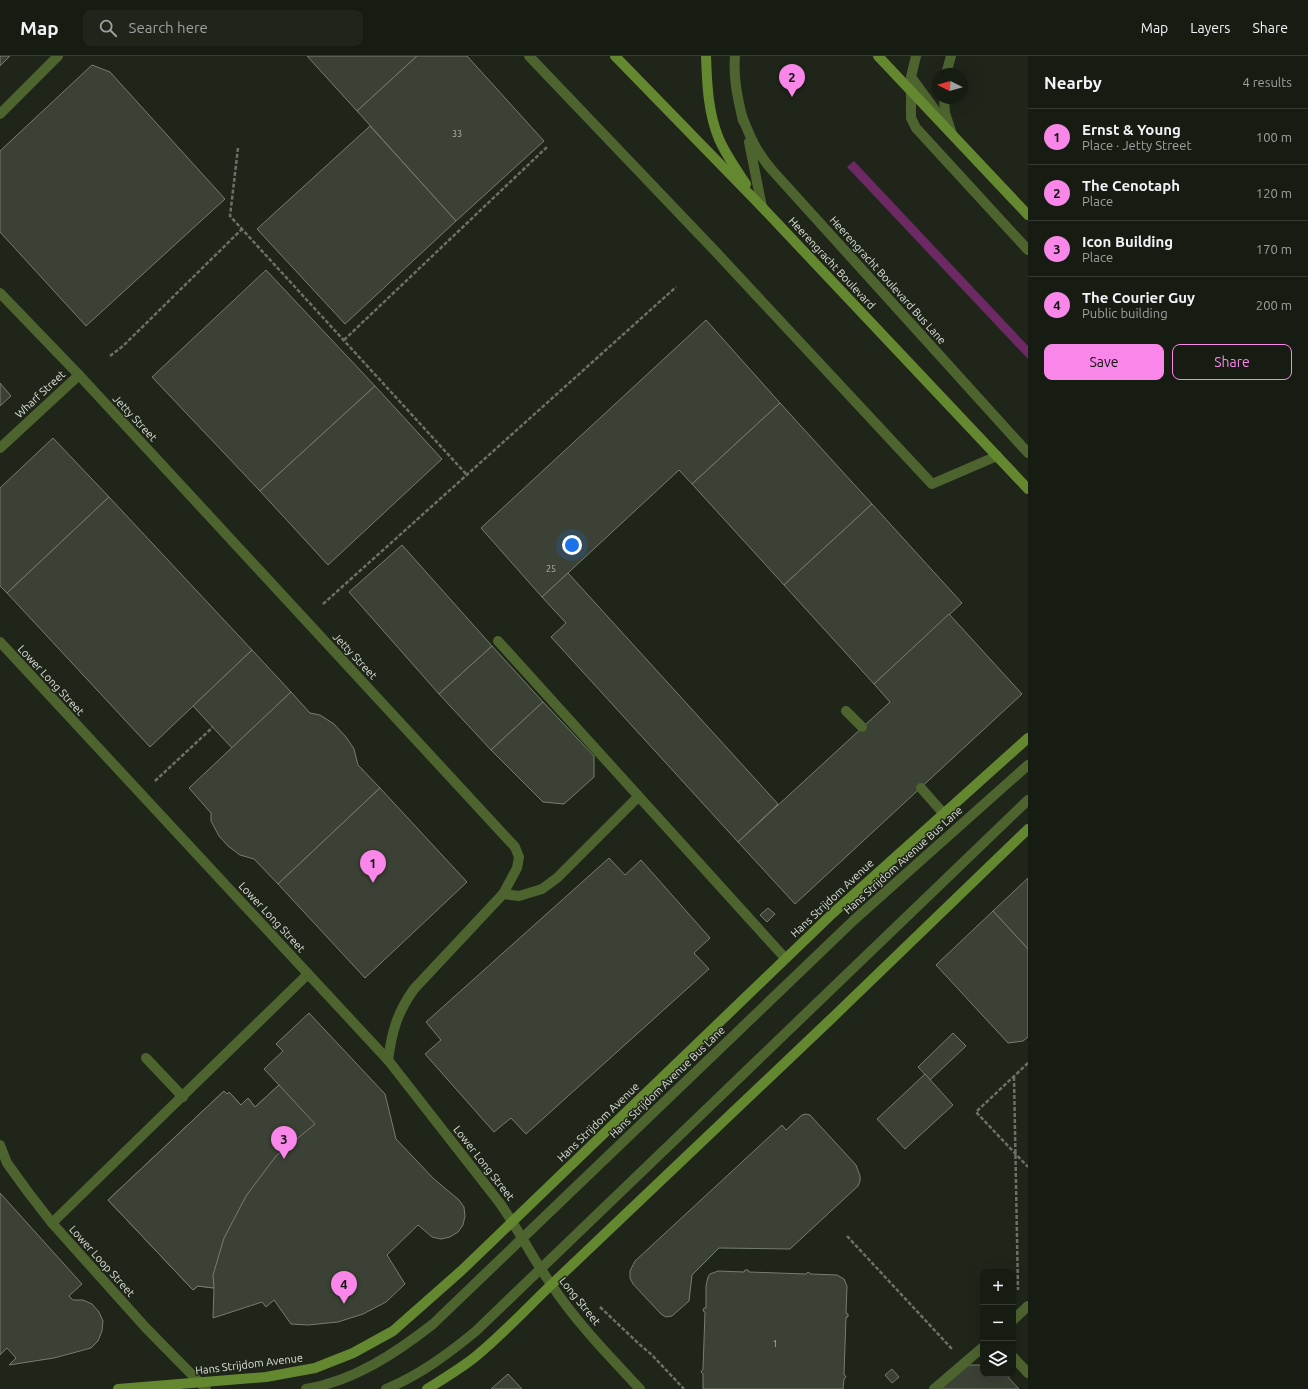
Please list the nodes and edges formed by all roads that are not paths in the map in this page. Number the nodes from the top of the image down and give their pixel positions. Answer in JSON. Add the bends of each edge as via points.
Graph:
{"nodes":[{"id":1,"x":58,"y":56,"type":"edge"},
{"id":2,"x":529,"y":56,"type":"edge"},
{"id":3,"x":615,"y":56,"type":"edge"},
{"id":4,"x":706,"y":56,"type":"edge"},
{"id":5,"x":735,"y":56,"type":"edge"},
{"id":6,"x":878,"y":56,"type":"edge"},
{"id":7,"x":916,"y":56,"type":"edge"},
{"id":8,"x":950,"y":56,"type":"edge"},
{"id":9,"x":947,"y":68,"type":"edge"},
{"id":10,"x":911,"y":90,"type":"junction"},
{"id":11,"x":944,"y":104,"type":"edge"},
{"id":12,"x":0,"y":114,"type":"edge"},
{"id":13,"x":742,"y":116,"type":"junction"},
{"id":14,"x":952,"y":134,"type":"junction"},
{"id":15,"x":762,"y":207,"type":"junction"},
{"id":16,"x":1028,"y":215,"type":"edge"},
{"id":17,"x":1028,"y":250,"type":"edge"},
{"id":18,"x":0,"y":293,"type":"edge"},
{"id":19,"x":79,"y":375,"type":"junction"},
{"id":20,"x":0,"y":448,"type":"edge"},
{"id":21,"x":1028,"y":453,"type":"edge"},
{"id":22,"x":996,"y":456,"type":"junction"},
{"id":23,"x":1028,"y":489,"type":"edge"},
{"id":24,"x":498,"y":641,"type":"dead end"},
{"id":25,"x":0,"y":642,"type":"edge"},
{"id":26,"x":846,"y":711,"type":"dead end"},
{"id":27,"x":862,"y":727,"type":"dead end"},
{"id":28,"x":1028,"y":738,"type":"edge"},
{"id":29,"x":1028,"y":765,"type":"edge"},
{"id":30,"x":921,"y":788,"type":"dead end"},
{"id":31,"x":638,"y":797,"type":"junction"},
{"id":32,"x":1028,"y":800,"type":"edge"},
{"id":33,"x":944,"y":814,"type":"junction"},
{"id":34,"x":1028,"y":829,"type":"edge"},
{"id":35,"x":503,"y":894,"type":"junction"},
{"id":36,"x":785,"y":958,"type":"junction"},
{"id":37,"x":308,"y":974,"type":"junction"},
{"id":38,"x":146,"y":1058,"type":"dead end"},
{"id":39,"x":388,"y":1060,"type":"junction"},
{"id":40,"x":183,"y":1097,"type":"junction"},
{"id":41,"x":0,"y":1145,"type":"edge"},
{"id":42,"x":512,"y":1220,"type":"junction"},
{"id":43,"x":52,"y":1224,"type":"junction"},
{"id":44,"x":522,"y":1237,"type":"junction"},
{"id":45,"x":541,"y":1270,"type":"junction"},
{"id":46,"x":551,"y":1284,"type":"junction"},
{"id":47,"x":1028,"y":1306,"type":"edge"},
{"id":48,"x":1016,"y":1317,"type":"edge"},
{"id":49,"x":980,"y":1350,"type":"edge"},
{"id":50,"x":1016,"y":1360,"type":"edge"},
{"id":51,"x":1028,"y":1373,"type":"edge"},
{"id":52,"x":203,"y":1386,"type":"edge"},
{"id":53,"x":118,"y":1389,"type":"edge"},
{"id":54,"x":306,"y":1389,"type":"edge"},
{"id":55,"x":386,"y":1389,"type":"edge"},
{"id":56,"x":427,"y":1389,"type":"edge"},
{"id":57,"x":640,"y":1389,"type":"edge"},
{"id":58,"x":934,"y":1389,"type":"edge"}],
"edges":[{"from":1,"to":12,"type":"street"},
{"from":2,"to":22,"type":"street","via":[[932,484]]},
{"from":3,"to":15,"type":"main road","name":"Heerengracht Boulevard"},
{"from":4,"to":15,"type":"main road","via":[[710,108],[719,138]]},
{"from":5,"to":13,"type":"street","via":[[736,89]]},
{"from":6,"to":10,"type":"main road"},
{"from":7,"to":14,"type":"street","via":[[912,77]]},
{"from":8,"to":9,"type":"street"},
{"from":10,"to":14,"type":"main road"},
{"from":10,"to":17,"type":"street","via":[[911,118],[916,128]]},
{"from":11,"to":14,"type":"street"},
{"from":13,"to":15,"type":"street"},
{"from":13,"to":21,"type":"street","name":"Heerengracht Boulevard Bus Lane","via":[[752,142],[772,170]]},
{"from":14,"to":16,"type":"main road"},
{"from":15,"to":22,"type":"main road","name":"Heerengracht Boulevard"},
{"from":18,"to":19,"type":"street","name":"Jetty Street"},
{"from":19,"to":20,"type":"street","name":"Wharf Street"},
{"from":19,"to":35,"type":"street","name":"Jetty Street","via":[[515,847],[519,857],[517,868]]},
{"from":22,"to":23,"type":"main road","name":"Heerengracht Boulevard"},
{"from":24,"to":31,"type":"street"},
{"from":25,"to":37,"type":"street","name":"Lower Long Street"},
{"from":26,"to":27,"type":"street"},
{"from":28,"to":33,"type":"main road","name":"Hans Strijdom Avenue"},
{"from":29,"to":44,"type":"street","name":"Hans Strijdom Avenue Bus Lane","via":[[854,920]]},
{"from":30,"to":33,"type":"street"},
{"from":31,"to":35,"type":"street","via":[[557,878],[542,889],[519,896]]},
{"from":31,"to":36,"type":"street"},
{"from":32,"to":45,"type":"street"},
{"from":33,"to":36,"type":"main road","name":"Hans Strijdom Avenue"},
{"from":34,"to":46,"type":"main road"},
{"from":35,"to":39,"type":"street","name":"Jetty Street","via":[[403,1004],[396,1020]]},
{"from":36,"to":42,"type":"main road","name":"Hans Strijdom Avenue"},
{"from":37,"to":39,"type":"street","name":"Lower Long Street"},
{"from":37,"to":40,"type":"street"},
{"from":38,"to":40,"type":"street"},
{"from":39,"to":42,"type":"street","name":"Lower Long Street"},
{"from":40,"to":43,"type":"street"},
{"from":41,"to":43,"type":"street","name":"Lower Loop Street","via":[[8,1163]]},
{"from":42,"to":44,"type":"street","name":"Long Street"},
{"from":42,"to":52,"type":"main road","name":"Hans Strijdom Avenue","via":[[461,1271],[393,1331],[353,1353],[309,1370]]},
{"from":43,"to":52,"type":"street","name":"Lower Loop Street","via":[[146,1328]]},
{"from":44,"to":45,"type":"street","name":"Long Street"},
{"from":44,"to":54,"type":"street","name":"Hans Strijdom Avenue Bus Lane","via":[[448,1311],[388,1357],[360,1372]]},
{"from":45,"to":46,"type":"street","name":"Long Street"},
{"from":45,"to":55,"type":"street","via":[[456,1348],[417,1374]]},
{"from":46,"to":56,"type":"main road","via":[[475,1356],[448,1377]]},
{"from":46,"to":57,"type":"street","name":"Long Street","via":[[581,1323]]},
{"from":47,"to":48,"type":"street"},
{"from":49,"to":58,"type":"street"},
{"from":50,"to":51,"type":"street"},
{"from":52,"to":53,"type":"main road","name":"Hans Strijdom Avenue"}]}
